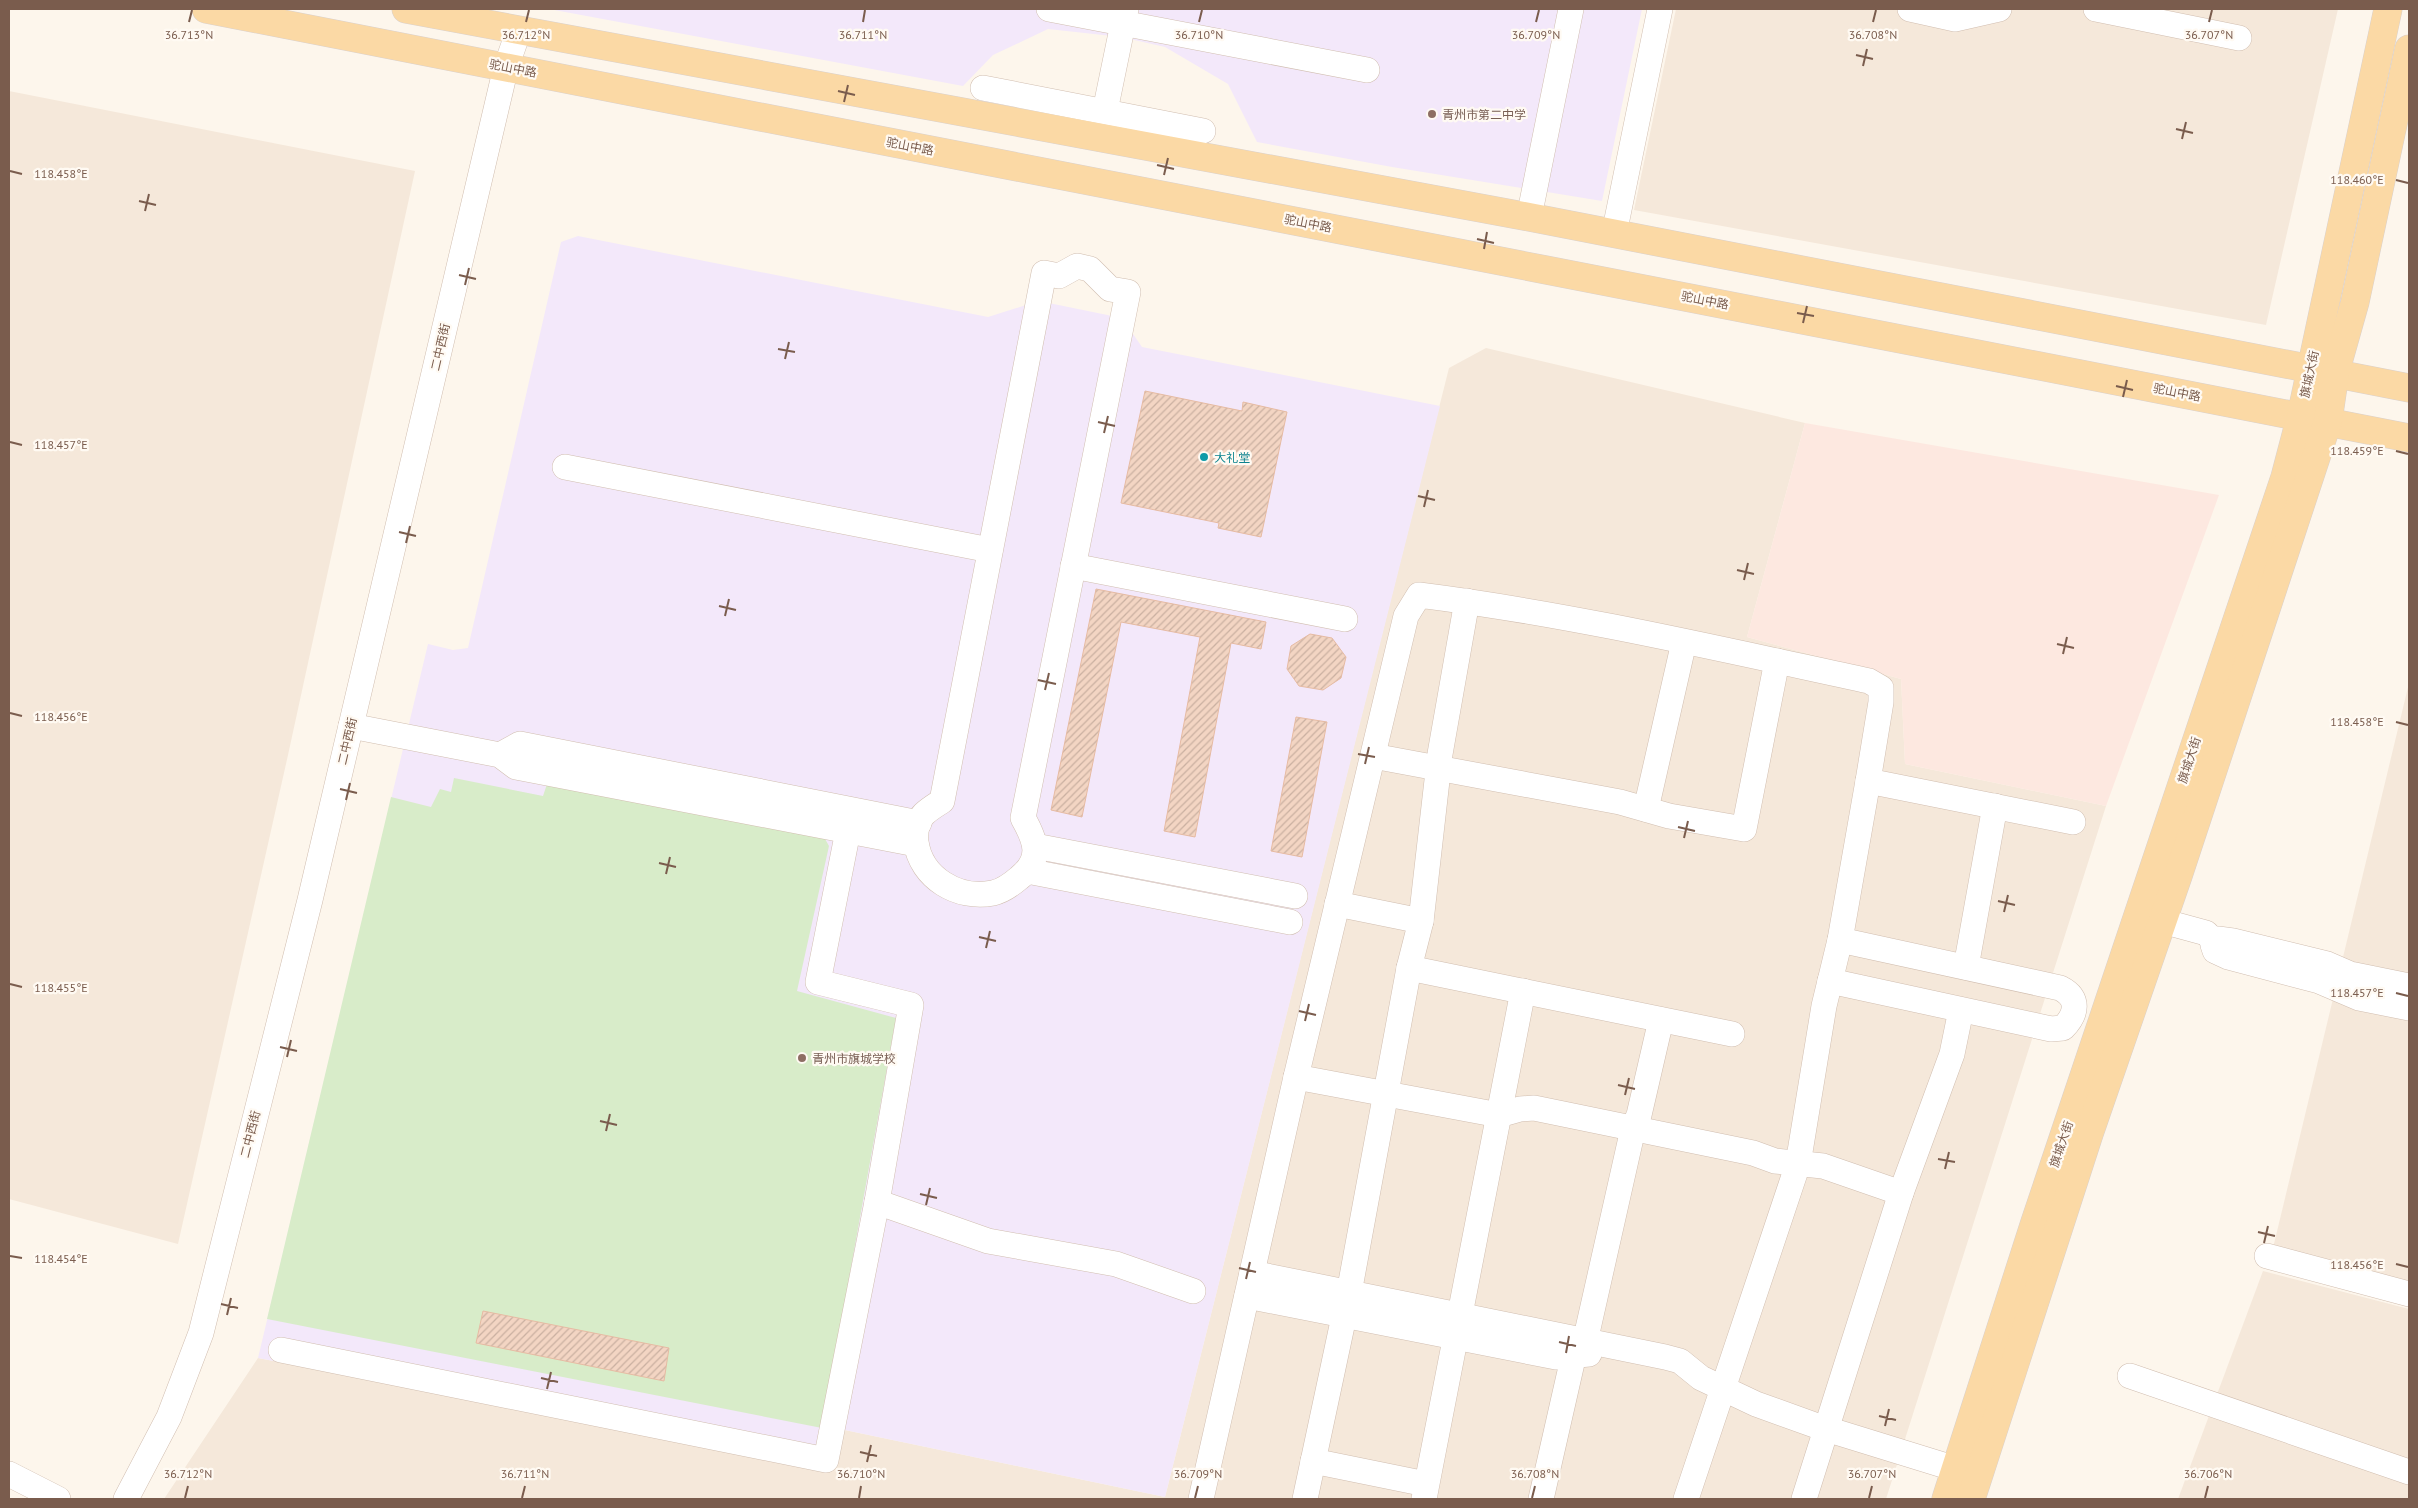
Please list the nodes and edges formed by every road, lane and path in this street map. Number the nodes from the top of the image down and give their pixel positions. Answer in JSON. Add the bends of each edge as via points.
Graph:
{"nodes":[{"id":1,"x":206,"y":9,"type":"edge"},
{"id":2,"x":406,"y":9,"type":"edge"},
{"id":3,"x":1049,"y":9,"type":"edge"},
{"id":4,"x":1571,"y":9,"type":"edge"},
{"id":5,"x":1660,"y":9,"type":"edge"},
{"id":6,"x":1910,"y":9,"type":"edge"},
{"id":7,"x":1999,"y":9,"type":"edge"},
{"id":8,"x":2096,"y":9,"type":"edge"},
{"id":9,"x":2388,"y":9,"type":"edge"},
{"id":10,"x":1125,"y":16,"type":"edge"},
{"id":11,"x":519,"y":30,"type":"junction"},
{"id":12,"x":2239,"y":38,"type":"dead end"},
{"id":13,"x":2409,"y":49,"type":"edge"},
{"id":14,"x":506,"y":67,"type":"junction"},
{"id":15,"x":1367,"y":70,"type":"dead end"},
{"id":16,"x":983,"y":88,"type":"dead end"},
{"id":17,"x":1105,"y":111,"type":"junction"},
{"id":18,"x":1203,"y":130,"type":"dead end"},
{"id":19,"x":1529,"y":218,"type":"junction"},
{"id":20,"x":1614,"y":234,"type":"junction"},
{"id":21,"x":2309,"y":370,"type":"junction"},
{"id":22,"x":2335,"y":374,"type":"junction"},
{"id":23,"x":2409,"y":388,"type":"edge"},
{"id":24,"x":2301,"y":416,"type":"junction"},
{"id":25,"x":2328,"y":421,"type":"junction"},
{"id":26,"x":2409,"y":438,"type":"edge"},
{"id":27,"x":565,"y":467,"type":"dead end"},
{"id":28,"x":990,"y":550,"type":"junction"},
{"id":29,"x":1073,"y":566,"type":"junction"},
{"id":30,"x":1467,"y":601,"type":"junction"},
{"id":31,"x":1345,"y":619,"type":"dead end"},
{"id":32,"x":1684,"y":642,"type":"junction"},
{"id":33,"x":1777,"y":661,"type":"junction"},
{"id":34,"x":351,"y":726,"type":"junction"},
{"id":35,"x":500,"y":756,"type":"junction"},
{"id":36,"x":1373,"y":756,"type":"junction"},
{"id":37,"x":1440,"y":768,"type":"junction"},
{"id":38,"x":1868,"y":781,"type":"junction"},
{"id":39,"x":1995,"y":806,"type":"junction"},
{"id":40,"x":1646,"y":809,"type":"junction"},
{"id":41,"x":2073,"y":822,"type":"dead end"},
{"id":42,"x":848,"y":831,"type":"junction"},
{"id":43,"x":918,"y":833,"type":"junction"},
{"id":44,"x":1035,"y":846,"type":"junction"},
{"id":45,"x":1027,"y":871,"type":"junction"},
{"id":46,"x":1201,"y":878,"type":"junction"},
{"id":47,"x":1295,"y":896,"type":"dead end"},
{"id":48,"x":1195,"y":904,"type":"junction"},
{"id":49,"x":1337,"y":904,"type":"junction"},
{"id":50,"x":1421,"y":921,"type":"junction"},
{"id":51,"x":2162,"y":921,"type":"junction"},
{"id":52,"x":1290,"y":922,"type":"dead end"},
{"id":53,"x":1840,"y":940,"type":"junction"},
{"id":54,"x":2215,"y":942,"type":"junction"},
{"id":55,"x":1966,"y":967,"type":"junction"},
{"id":56,"x":1409,"y":968,"type":"junction"},
{"id":57,"x":1830,"y":981,"type":"junction"},
{"id":58,"x":2409,"y":986,"type":"edge"},
{"id":59,"x":1523,"y":991,"type":"junction"},
{"id":60,"x":2409,"y":1008,"type":"edge"},
{"id":61,"x":1961,"y":1010,"type":"junction"},
{"id":62,"x":2074,"y":1012,"type":"junction"},
{"id":63,"x":1661,"y":1020,"type":"junction"},
{"id":64,"x":2103,"y":1020,"type":"junction"},
{"id":65,"x":1732,"y":1034,"type":"dead end"},
{"id":66,"x":1296,"y":1077,"type":"junction"},
{"id":67,"x":1386,"y":1094,"type":"junction"},
{"id":68,"x":1499,"y":1115,"type":"junction"},
{"id":69,"x":1633,"y":1128,"type":"junction"},
{"id":70,"x":1798,"y":1164,"type":"junction"},
{"id":71,"x":1901,"y":1193,"type":"junction"},
{"id":72,"x":877,"y":1202,"type":"junction"},
{"id":73,"x":2267,"y":1256,"type":"dead end"},
{"id":74,"x":1249,"y":1284,"type":"junction"},
{"id":75,"x":1193,"y":1291,"type":"dead end"},
{"id":76,"x":2409,"y":1294,"type":"edge"},
{"id":77,"x":1346,"y":1304,"type":"junction"},
{"id":78,"x":1456,"y":1326,"type":"junction"},
{"id":79,"x":1578,"y":1348,"type":"junction"},
{"id":80,"x":281,"y":1350,"type":"dead end"},
{"id":81,"x":2130,"y":1376,"type":"dead end"},
{"id":82,"x":1723,"y":1389,"type":"junction"},
{"id":83,"x":1828,"y":1429,"type":"junction"},
{"id":84,"x":1313,"y":1461,"type":"junction"},
{"id":85,"x":1956,"y":1469,"type":"junction"},
{"id":86,"x":2409,"y":1472,"type":"edge"},
{"id":87,"x":9,"y":1474,"type":"edge"},
{"id":88,"x":1425,"y":1492,"type":"edge"},
{"id":89,"x":58,"y":1499,"type":"edge"},
{"id":90,"x":126,"y":1499,"type":"edge"},
{"id":91,"x":1201,"y":1499,"type":"edge"},
{"id":92,"x":1305,"y":1499,"type":"edge"},
{"id":93,"x":1541,"y":1499,"type":"edge"},
{"id":94,"x":1686,"y":1499,"type":"edge"},
{"id":95,"x":1804,"y":1499,"type":"edge"},
{"id":96,"x":1946,"y":1499,"type":"edge"},
{"id":97,"x":1971,"y":1499,"type":"edge"}],
"edges":[{"from":1,"to":14,"type":"main road","name":"驼山中路"},
{"from":2,"to":11,"type":"main road"},
{"from":3,"to":10,"type":"street"},
{"from":4,"to":19,"type":"street"},
{"from":5,"to":20,"type":"street"},
{"from":6,"to":7,"type":"street","via":[[1955,19]]},
{"from":8,"to":12,"type":"street"},
{"from":9,"to":21,"type":"main road","name":"旗城大街"},
{"from":10,"to":15,"type":"street"},
{"from":10,"to":17,"type":"street"},
{"from":11,"to":14,"type":"street","name":"二中西街"},
{"from":11,"to":19,"type":"main road"},
{"from":13,"to":22,"type":"main road","name":"旗城大街","via":[[2355,302]]},
{"from":14,"to":24,"type":"main road","name":"驼山中路"},
{"from":14,"to":34,"type":"street","name":"二中西街"},
{"from":16,"to":17,"type":"street"},
{"from":17,"to":18,"type":"street"},
{"from":19,"to":20,"type":"main road"},
{"from":20,"to":21,"type":"main road"},
{"from":21,"to":22,"type":"main road"},
{"from":21,"to":24,"type":"main road","name":"旗城大街"},
{"from":22,"to":23,"type":"main road"},
{"from":22,"to":25,"type":"main road","name":"旗城大街"},
{"from":24,"to":25,"type":"main road","name":"驼山中路"},
{"from":24,"to":64,"type":"main road","name":"旗城大街","via":[[2285,477]]},
{"from":25,"to":26,"type":"main road","name":"驼山中路"},
{"from":25,"to":51,"type":"main road","name":"旗城大街"},
{"from":27,"to":28,"type":"street"},
{"from":28,"to":29,"type":"street","via":[[1044,273],[1059,276],[1077,266],[1090,269],[1110,289],[1128,292]]},
{"from":28,"to":43,"type":"street","via":[[942,801],[923,815]]},
{"from":29,"to":31,"type":"street"},
{"from":29,"to":44,"type":"street","via":[[1023,818],[1035,838]]},
{"from":30,"to":32,"type":"street"},
{"from":30,"to":36,"type":"street","via":[[1419,595],[1410,609]]},
{"from":30,"to":37,"type":"street"},
{"from":32,"to":33,"type":"street"},
{"from":32,"to":40,"type":"street"},
{"from":33,"to":38,"type":"street","via":[[1869,681],[1881,688]]},
{"from":33,"to":40,"type":"street","via":[[1744,830]]},
{"from":34,"to":35,"type":"street"},
{"from":34,"to":90,"type":"street","name":"二中西街","via":[[201,1333],[169,1417]]},
{"from":35,"to":42,"type":"street","via":[[516,767]]},
{"from":35,"to":43,"type":"street","via":[[520,744]]},
{"from":36,"to":37,"type":"street"},
{"from":36,"to":49,"type":"street"},
{"from":37,"to":40,"type":"street"},
{"from":37,"to":50,"type":"street"},
{"from":38,"to":39,"type":"street"},
{"from":38,"to":53,"type":"street"},
{"from":39,"to":41,"type":"street"},
{"from":39,"to":55,"type":"street"},
{"from":42,"to":43,"type":"street"},
{"from":42,"to":72,"type":"street","via":[[818,982],[911,1005]]},
{"from":43,"to":45,"type":"street","via":[[917,852],[927,871],[956,891],[994,893]]},
{"from":44,"to":45,"type":"street"},
{"from":44,"to":46,"type":"street"},
{"from":45,"to":48,"type":"street"},
{"from":46,"to":47,"type":"street"},
{"from":46,"to":48,"type":"street"},
{"from":48,"to":52,"type":"street"},
{"from":49,"to":50,"type":"street"},
{"from":49,"to":66,"type":"street"},
{"from":50,"to":56,"type":"street"},
{"from":51,"to":54,"type":"street","via":[[2206,933]]},
{"from":51,"to":97,"type":"main road","name":"旗城大街"},
{"from":53,"to":55,"type":"street"},
{"from":53,"to":57,"type":"street"},
{"from":54,"to":58,"type":"street","via":[[2220,939],[2233,941],[2327,964],[2350,974]]},
{"from":54,"to":60,"type":"street","via":[[2215,951],[2228,957],[2319,981],[2359,998]]},
{"from":55,"to":62,"type":"street","via":[[2060,988],[2070,993]]},
{"from":56,"to":59,"type":"street"},
{"from":56,"to":67,"type":"street"},
{"from":57,"to":61,"type":"street"},
{"from":57,"to":70,"type":"street"},
{"from":59,"to":63,"type":"street"},
{"from":59,"to":68,"type":"street"},
{"from":61,"to":62,"type":"street","via":[[2051,1029],[2063,1028]]},
{"from":61,"to":71,"type":"street","via":[[1952,1054]]},
{"from":62,"to":64,"type":"street"},
{"from":63,"to":65,"type":"street"},
{"from":63,"to":69,"type":"street","via":[[1639,1115]]},
{"from":64,"to":85,"type":"main road","name":"旗城大街"},
{"from":66,"to":67,"type":"street"},
{"from":66,"to":74,"type":"street"},
{"from":67,"to":68,"type":"street"},
{"from":67,"to":77,"type":"street"},
{"from":68,"to":69,"type":"street","via":[[1534,1108]]},
{"from":68,"to":78,"type":"street"},
{"from":69,"to":70,"type":"street"},
{"from":69,"to":79,"type":"street","via":[[1587,1333]]},
{"from":70,"to":71,"type":"street","via":[[1823,1166]]},
{"from":70,"to":82,"type":"street"},
{"from":71,"to":83,"type":"street"},
{"from":72,"to":75,"type":"street","via":[[988,1241],[1116,1264]]},
{"from":72,"to":80,"type":"street","via":[[826,1460]]},
{"from":73,"to":76,"type":"street"},
{"from":74,"to":77,"type":"street"},
{"from":74,"to":91,"type":"street"},
{"from":77,"to":78,"type":"street"},
{"from":77,"to":84,"type":"street"},
{"from":78,"to":79,"type":"street"},
{"from":78,"to":88,"type":"street"},
{"from":79,"to":82,"type":"street","via":[[1680,1361],[1701,1378]]},
{"from":79,"to":93,"type":"street"},
{"from":81,"to":86,"type":"street"},
{"from":82,"to":83,"type":"street"},
{"from":82,"to":94,"type":"street"},
{"from":83,"to":85,"type":"street"},
{"from":83,"to":95,"type":"street"},
{"from":84,"to":88,"type":"street"},
{"from":84,"to":92,"type":"street"},
{"from":85,"to":96,"type":"main road","name":"旗城大街"},
{"from":87,"to":89,"type":"street"}]}
